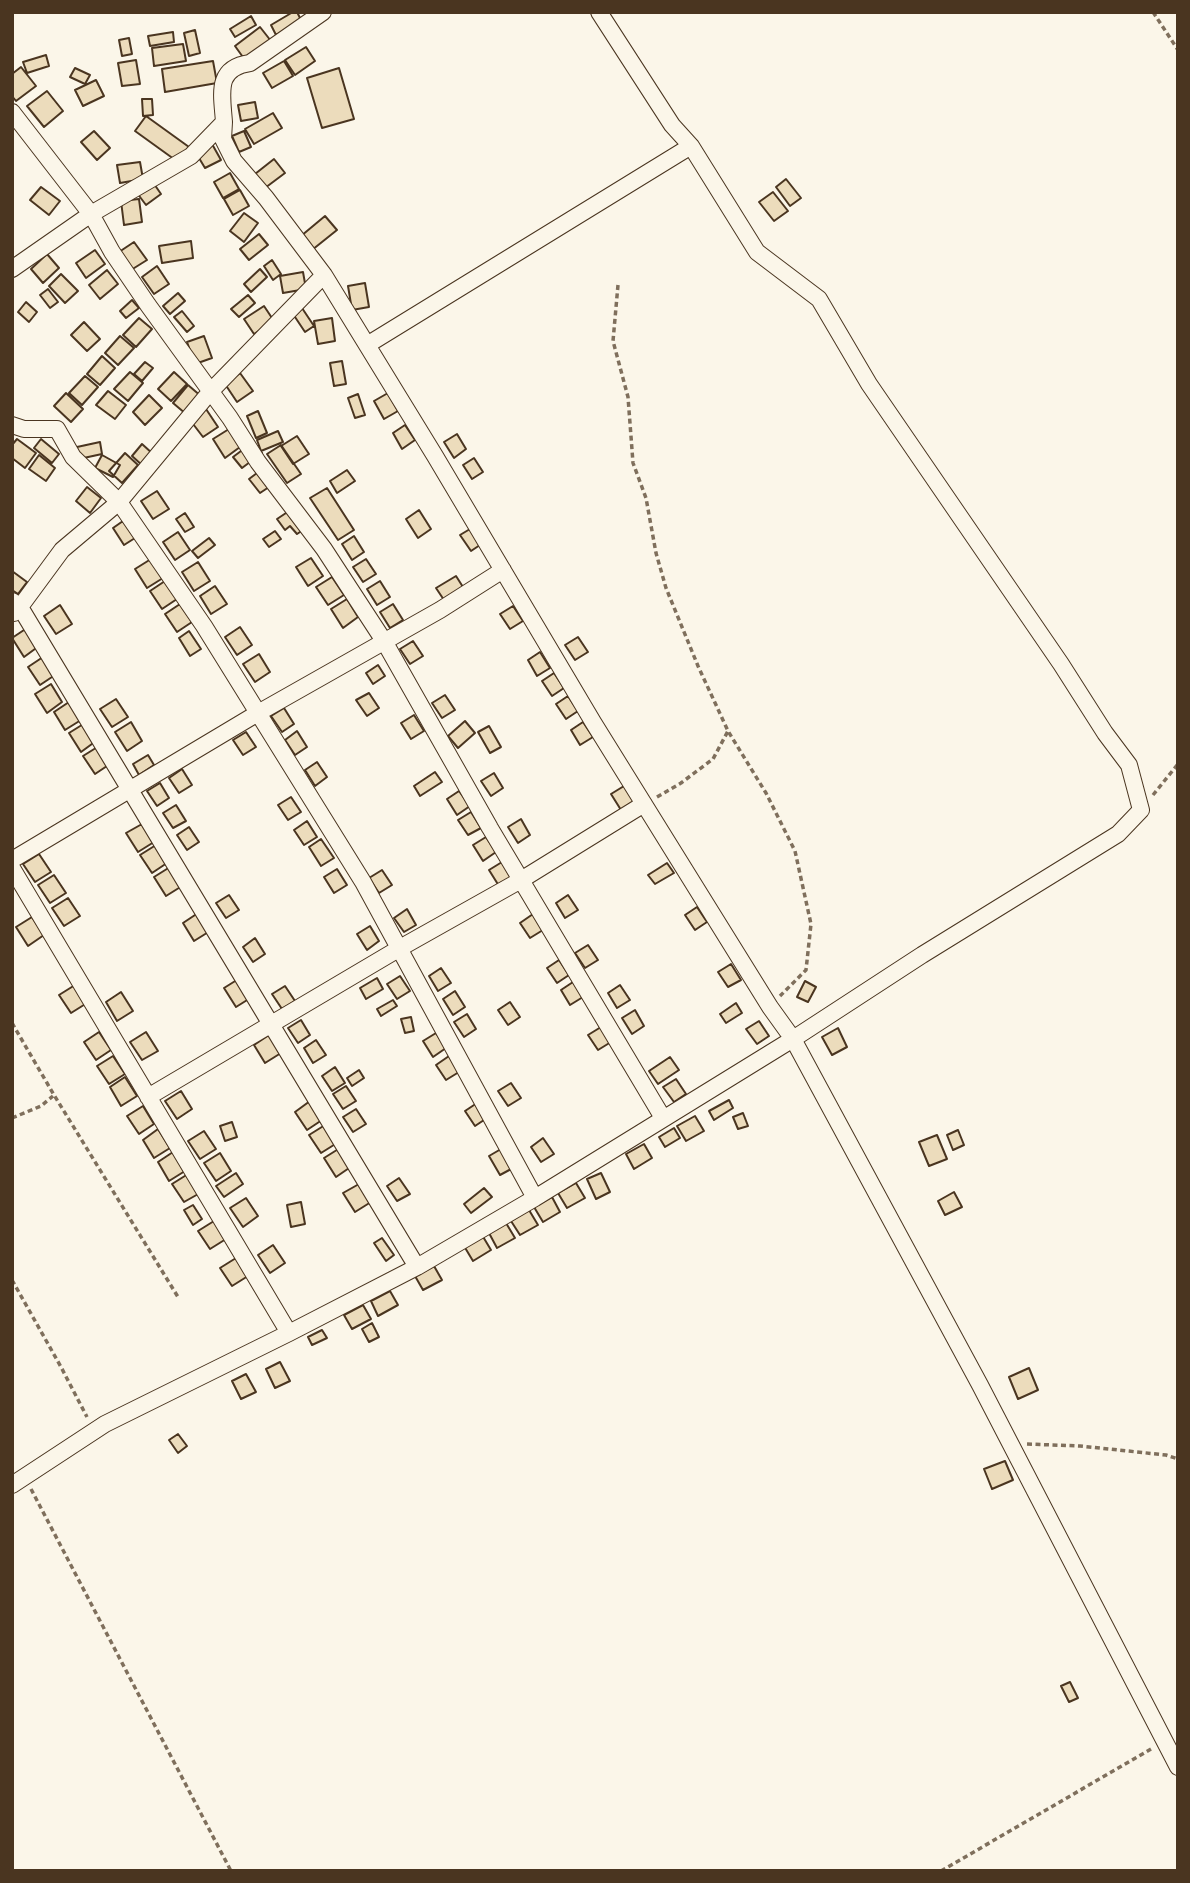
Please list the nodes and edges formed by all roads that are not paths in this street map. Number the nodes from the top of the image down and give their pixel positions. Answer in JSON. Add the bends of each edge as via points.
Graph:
{"nodes":[{"id":1,"x":323,"y":12,"type":"edge"},
{"id":2,"x":599,"y":12,"type":"edge"},
{"id":3,"x":12,"y":112,"type":"edge"},
{"id":4,"x":224,"y":122,"type":"junction"},
{"id":5,"x":691,"y":146,"type":"junction"},
{"id":6,"x":91,"y":214,"type":"junction"},
{"id":7,"x":12,"y":269,"type":"edge"},
{"id":8,"x":324,"y":275,"type":"junction"},
{"id":9,"x":367,"y":345,"type":"junction"},
{"id":10,"x":210,"y":392,"type":"junction"},
{"id":11,"x":12,"y":425,"type":"edge"},
{"id":12,"x":119,"y":502,"type":"junction"},
{"id":13,"x":503,"y":570,"type":"junction"},
{"id":14,"x":15,"y":608,"type":"edge"},
{"id":15,"x":384,"y":641,"type":"junction"},
{"id":16,"x":257,"y":713,"type":"junction"},
{"id":17,"x":131,"y":789,"type":"junction"},
{"id":18,"x":644,"y":804,"type":"junction"},
{"id":19,"x":12,"y":860,"type":"edge"},
{"id":20,"x":12,"y":868,"type":"edge"},
{"id":21,"x":521,"y":880,"type":"junction"},
{"id":22,"x":400,"y":948,"type":"junction"},
{"id":23,"x":272,"y":1024,"type":"junction"},
{"id":24,"x":793,"y":1039,"type":"junction"},
{"id":25,"x":148,"y":1097,"type":"junction"},
{"id":26,"x":663,"y":1118,"type":"junction"},
{"id":27,"x":535,"y":1198,"type":"junction"},
{"id":28,"x":417,"y":1267,"type":"junction"},
{"id":29,"x":289,"y":1333,"type":"junction"},
{"id":30,"x":18,"y":1482,"type":"edge"},
{"id":31,"x":1178,"y":1767,"type":"edge"}],
"edges":[{"from":1,"to":4,"type":"street","via":[[250,63],[235,65],[224,80]]},
{"from":2,"to":5,"type":"street","via":[[672,125]]},
{"from":3,"to":6,"type":"street"},
{"from":4,"to":6,"type":"street","via":[[191,156]]},
{"from":4,"to":8,"type":"street","via":[[223,139],[234,161]]},
{"from":5,"to":9,"type":"street"},
{"from":5,"to":24,"type":"street","via":[[757,252],[819,299],[869,384],[1129,765],[1141,810],[1118,834]]},
{"from":6,"to":7,"type":"street"},
{"from":6,"to":10,"type":"street"},
{"from":8,"to":9,"type":"street"},
{"from":8,"to":10,"type":"street"},
{"from":9,"to":13,"type":"street"},
{"from":10,"to":12,"type":"street"},
{"from":10,"to":15,"type":"street","via":[[324,549]]},
{"from":11,"to":12,"type":"street","via":[[57,429],[73,457]]},
{"from":12,"to":14,"type":"street","via":[[62,550]]},
{"from":12,"to":16,"type":"street"},
{"from":13,"to":15,"type":"street"},
{"from":13,"to":18,"type":"street"},
{"from":14,"to":17,"type":"street"},
{"from":15,"to":16,"type":"street"},
{"from":15,"to":21,"type":"street"},
{"from":16,"to":17,"type":"street"},
{"from":16,"to":22,"type":"street"},
{"from":17,"to":19,"type":"street"},
{"from":17,"to":23,"type":"street"},
{"from":18,"to":21,"type":"street"},
{"from":18,"to":24,"type":"street"},
{"from":20,"to":25,"type":"street"},
{"from":21,"to":22,"type":"street"},
{"from":21,"to":26,"type":"street"},
{"from":22,"to":23,"type":"street"},
{"from":22,"to":27,"type":"street"},
{"from":23,"to":25,"type":"street"},
{"from":23,"to":28,"type":"street"},
{"from":24,"to":26,"type":"street"},
{"from":24,"to":31,"type":"street"},
{"from":25,"to":29,"type":"street"},
{"from":26,"to":27,"type":"street"},
{"from":27,"to":28,"type":"street"},
{"from":28,"to":29,"type":"street"},
{"from":29,"to":30,"type":"street","via":[[105,1424]]}]}
